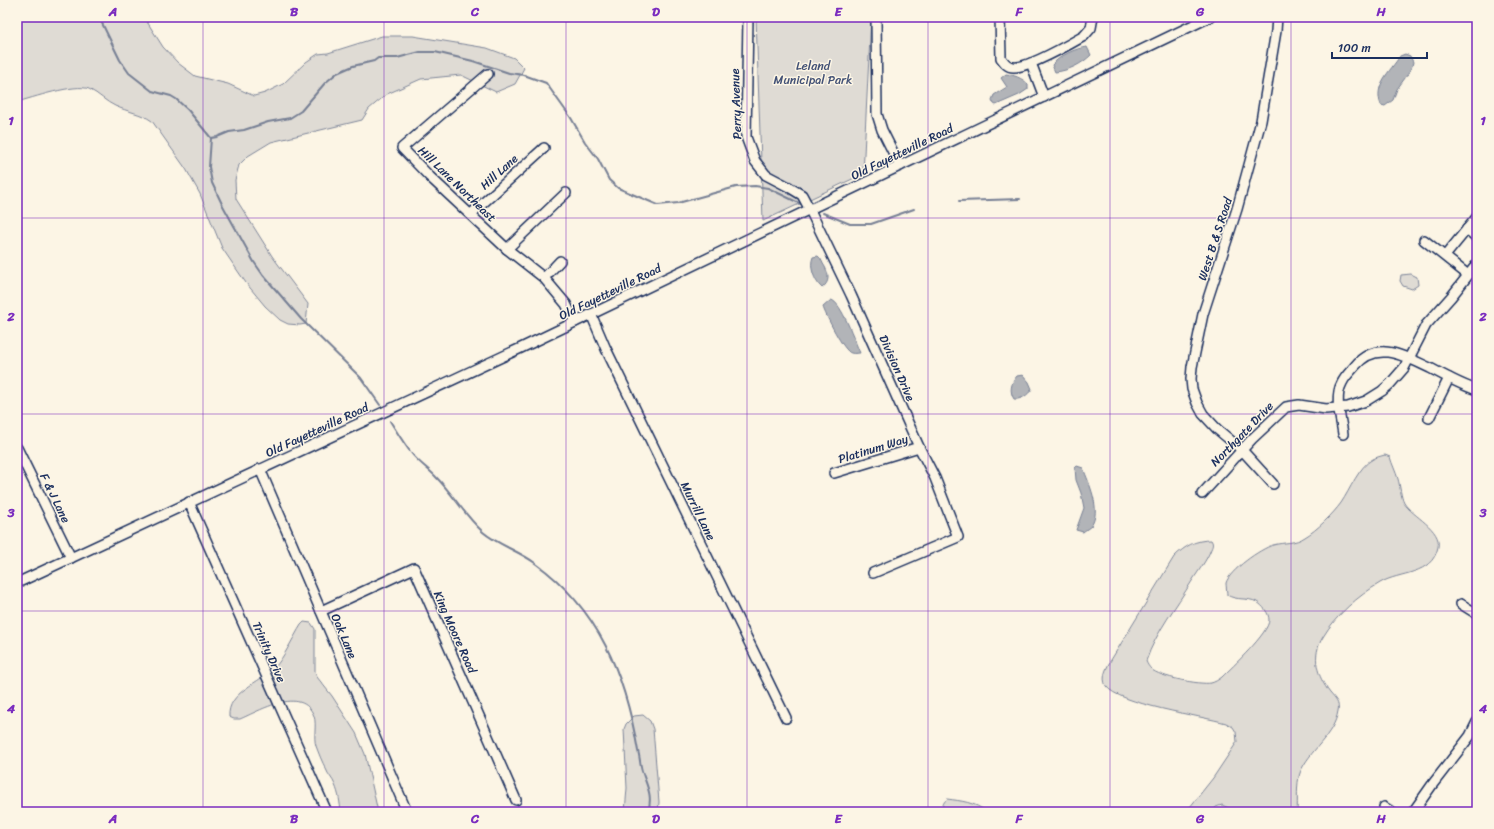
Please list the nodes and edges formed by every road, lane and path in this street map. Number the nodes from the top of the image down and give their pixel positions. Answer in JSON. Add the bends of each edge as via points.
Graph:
{"nodes":[{"id":1,"x":748,"y":17,"type":"edge"},
{"id":2,"x":876,"y":17,"type":"edge"},
{"id":3,"x":1000,"y":17,"type":"edge"},
{"id":4,"x":1093,"y":17,"type":"edge"},
{"id":5,"x":1210,"y":17,"type":"edge"},
{"id":6,"x":1277,"y":17,"type":"edge"},
{"id":7,"x":1031,"y":63,"type":"junction"},
{"id":8,"x":488,"y":74,"type":"dead end"},
{"id":9,"x":1044,"y":97,"type":"junction"},
{"id":10,"x":544,"y":148,"type":"dead end"},
{"id":11,"x":900,"y":166,"type":"junction"},
{"id":12,"x":566,"y":193,"type":"dead end"},
{"id":13,"x":810,"y":210,"type":"junction"},
{"id":14,"x":471,"y":214,"type":"junction"},
{"id":15,"x":1477,"y":217,"type":"edge"},
{"id":16,"x":1467,"y":229,"type":"junction"},
{"id":17,"x":1477,"y":238,"type":"edge"},
{"id":18,"x":1424,"y":240,"type":"dead end"},
{"id":19,"x":508,"y":249,"type":"junction"},
{"id":20,"x":1445,"y":256,"type":"junction"},
{"id":21,"x":560,"y":261,"type":"dead end"},
{"id":22,"x":1477,"y":264,"type":"edge"},
{"id":23,"x":1468,"y":275,"type":"junction"},
{"id":24,"x":544,"y":278,"type":"junction"},
{"id":25,"x":591,"y":314,"type":"junction"},
{"id":26,"x":575,"y":322,"type":"junction"},
{"id":27,"x":1410,"y":358,"type":"junction"},
{"id":28,"x":1448,"y":378,"type":"junction"},
{"id":29,"x":1477,"y":390,"type":"edge"},
{"id":30,"x":1340,"y":408,"type":"junction"},
{"id":31,"x":1429,"y":418,"type":"dead end"},
{"id":32,"x":1343,"y":434,"type":"dead end"},
{"id":33,"x":919,"y":447,"type":"junction"},
{"id":34,"x":17,"y":448,"type":"edge"},
{"id":35,"x":1242,"y":450,"type":"junction"},
{"id":36,"x":260,"y":469,"type":"junction"},
{"id":37,"x":834,"y":473,"type":"dead end"},
{"id":38,"x":1272,"y":484,"type":"dead end"},
{"id":39,"x":1202,"y":494,"type":"dead end"},
{"id":40,"x":189,"y":502,"type":"junction"},
{"id":41,"x":71,"y":558,"type":"junction"},
{"id":42,"x":873,"y":574,"type":"dead end"},
{"id":43,"x":17,"y":583,"type":"edge"},
{"id":44,"x":1461,"y":604,"type":"dead end"},
{"id":45,"x":321,"y":611,"type":"junction"},
{"id":46,"x":1477,"y":614,"type":"edge"},
{"id":47,"x":786,"y":718,"type":"dead end"},
{"id":48,"x":1477,"y":722,"type":"edge"},
{"id":49,"x":516,"y":800,"type":"dead end"},
{"id":50,"x":327,"y":812,"type":"edge"},
{"id":51,"x":407,"y":812,"type":"edge"},
{"id":52,"x":1413,"y":812,"type":"edge"}],
"edges":[{"from":1,"to":13,"type":"street","name":"Perry Avenue","via":[[746,137],[754,161],[766,175],[802,195]]},
{"from":2,"to":11,"type":"street","via":[[877,114]]},
{"from":3,"to":7,"type":"street","via":[[1000,52],[1004,63],[1012,68]]},
{"from":4,"to":7,"type":"street","via":[[1091,28],[1084,36]]},
{"from":5,"to":9,"type":"street","name":"Old Fayetteville Road"},
{"from":6,"to":35,"type":"street","name":"West B & S Road","via":[[1261,121],[1237,209],[1203,314],[1192,367],[1192,389],[1203,414]]},
{"from":7,"to":9,"type":"street"},
{"from":8,"to":14,"type":"street","name":"Hill Lane Northeast","via":[[402,148]]},
{"from":9,"to":11,"type":"street","name":"Old Fayetteville Road"},
{"from":10,"to":14,"type":"street","name":"Hill Lane"},
{"from":11,"to":13,"type":"street","name":"Old Fayetteville Road"},
{"from":12,"to":19,"type":"street"},
{"from":13,"to":25,"type":"street","name":"Old Fayetteville Road"},
{"from":13,"to":33,"type":"street","name":"Division Drive"},
{"from":14,"to":19,"type":"street","name":"Hill Lane Northeast"},
{"from":15,"to":16,"type":"street"},
{"from":16,"to":17,"type":"street"},
{"from":16,"to":20,"type":"street"},
{"from":18,"to":20,"type":"street"},
{"from":19,"to":24,"type":"street","name":"Hill Lane Northeast"},
{"from":20,"to":23,"type":"street"},
{"from":21,"to":24,"type":"street"},
{"from":22,"to":23,"type":"street","name":"Northgate Drive"},
{"from":23,"to":27,"type":"street","name":"Northgate Drive","via":[[1426,325]]},
{"from":24,"to":26,"type":"street","via":[[566,304]]},
{"from":25,"to":26,"type":"street","name":"Old Fayetteville Road"},
{"from":25,"to":47,"type":"street","name":"Murrill Lane","via":[[609,356]]},
{"from":26,"to":36,"type":"street","name":"Old Fayetteville Road"},
{"from":27,"to":28,"type":"street"},
{"from":27,"to":30,"type":"street","name":"Northgate Drive","via":[[1397,377],[1374,397],[1357,405]]},
{"from":27,"to":30,"type":"street","via":[[1387,352],[1374,353],[1362,358],[1342,383],[1339,390]]},
{"from":28,"to":29,"type":"street"},
{"from":28,"to":31,"type":"street"},
{"from":30,"to":32,"type":"street"},
{"from":30,"to":35,"type":"street","name":"Northgate Drive","via":[[1318,409],[1298,405],[1286,407]]},
{"from":33,"to":37,"type":"street","name":"Platinum Way"},
{"from":33,"to":42,"type":"street","name":"Division Drive","via":[[935,478],[958,537]]},
{"from":34,"to":41,"type":"street","name":"F & J Lane"},
{"from":35,"to":38,"type":"street","name":"West B & S Road"},
{"from":35,"to":39,"type":"street","name":"Northgate Drive"},
{"from":36,"to":40,"type":"street","name":"Old Fayetteville Road"},
{"from":36,"to":45,"type":"street","name":"Oak Lane"},
{"from":40,"to":41,"type":"street","name":"Old Fayetteville Road"},
{"from":40,"to":50,"type":"street","name":"Trinity Drive"},
{"from":41,"to":43,"type":"street","name":"Old Fayetteville Road"},
{"from":44,"to":46,"type":"street"},
{"from":45,"to":49,"type":"street","name":"King Moore Road","via":[[414,568]]},
{"from":45,"to":51,"type":"street","name":"Oak Lane"},
{"from":48,"to":52,"type":"street","via":[[1470,736]]}]}
